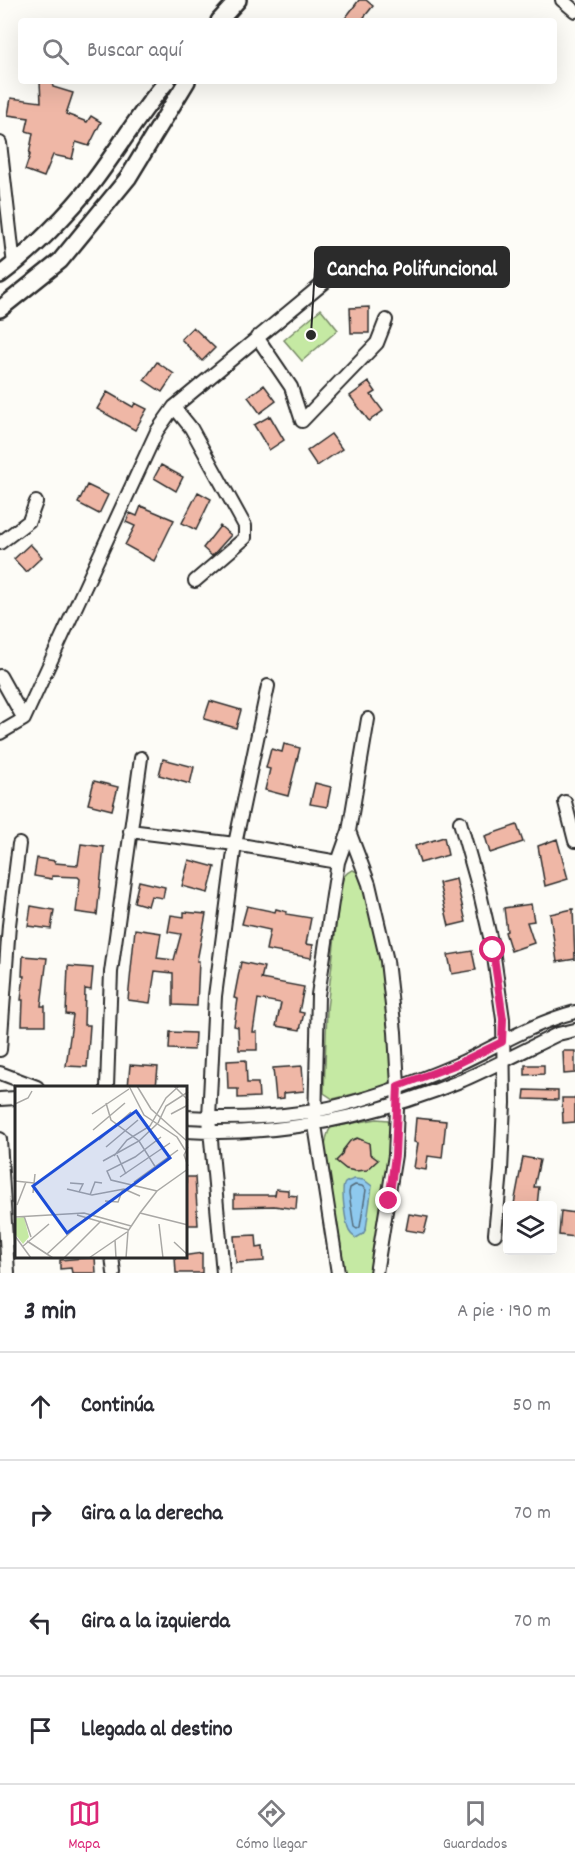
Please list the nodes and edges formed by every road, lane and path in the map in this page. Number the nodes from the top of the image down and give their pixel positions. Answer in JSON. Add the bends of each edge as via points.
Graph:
{"nodes":[{"id":1,"x":238,"y":0,"type":"edge"},
{"id":2,"x":562,"y":0,"type":"edge"},
{"id":3,"x":575,"y":10,"type":"edge"},
{"id":4,"x":222,"y":18,"type":"edge"},
{"id":5,"x":227,"y":18,"type":"edge"},
{"id":6,"x":165,"y":84,"type":"edge"},
{"id":7,"x":185,"y":84,"type":"edge"},
{"id":8,"x":0,"y":144,"type":"edge"},
{"id":9,"x":354,"y":258,"type":"dead end"},
{"id":10,"x":14,"y":265,"type":"junction"},
{"id":11,"x":0,"y":275,"type":"edge"},
{"id":12,"x":0,"y":309,"type":"edge"},
{"id":13,"x":386,"y":320,"type":"dead end"},
{"id":14,"x":257,"y":337,"type":"junction"},
{"id":15,"x":174,"y":407,"type":"junction"},
{"id":16,"x":36,"y":502,"type":"dead end"},
{"id":17,"x":0,"y":543,"type":"edge"},
{"id":18,"x":195,"y":581,"type":"dead end"},
{"id":19,"x":0,"y":676,"type":"edge"},
{"id":20,"x":268,"y":686,"type":"dead end"},
{"id":21,"x":24,"y":719,"type":"junction"},
{"id":22,"x":368,"y":719,"type":"dead end"},
{"id":23,"x":0,"y":733,"type":"edge"},
{"id":24,"x":141,"y":758,"type":"dead end"},
{"id":25,"x":565,"y":802,"type":"dead end"},
{"id":26,"x":460,"y":822,"type":"dead end"},
{"id":27,"x":130,"y":831,"type":"junction"},
{"id":28,"x":349,"y":831,"type":"junction"},
{"id":29,"x":575,"y":841,"type":"edge"},
{"id":30,"x":19,"y":844,"type":"dead end"},
{"id":31,"x":235,"y":844,"type":"junction"},
{"id":32,"x":338,"y":862,"type":"junction"},
{"id":33,"x":575,"y":1012,"type":"edge"},
{"id":34,"x":575,"y":1030,"type":"edge"},
{"id":35,"x":502,"y":1042,"type":"junction"},
{"id":36,"x":0,"y":1050,"type":"edge"},
{"id":37,"x":502,"y":1061,"type":"junction"},
{"id":38,"x":0,"y":1073,"type":"edge"},
{"id":39,"x":35,"y":1086,"type":"edge"},
{"id":40,"x":107,"y":1086,"type":"edge"},
{"id":41,"x":398,"y":1086,"type":"junction"},
{"id":42,"x":15,"y":1098,"type":"edge"},
{"id":43,"x":0,"y":1099,"type":"edge"},
{"id":44,"x":397,"y":1104,"type":"junction"},
{"id":45,"x":315,"y":1110,"type":"junction"},
{"id":46,"x":188,"y":1117,"type":"edge"},
{"id":47,"x":209,"y":1118,"type":"junction"},
{"id":48,"x":315,"y":1125,"type":"junction"},
{"id":49,"x":188,"y":1131,"type":"edge"},
{"id":50,"x":210,"y":1133,"type":"junction"},
{"id":51,"x":0,"y":1139,"type":"edge"},
{"id":52,"x":495,"y":1234,"type":"dead end"},
{"id":53,"x":112,"y":1258,"type":"edge"},
{"id":54,"x":8,"y":1273,"type":"edge"},
{"id":55,"x":114,"y":1273,"type":"edge"},
{"id":56,"x":223,"y":1273,"type":"edge"},
{"id":57,"x":338,"y":1273,"type":"edge"},
{"id":58,"x":376,"y":1273,"type":"edge"}],
"edges":[{"from":1,"to":4,"type":"street"},
{"from":1,"to":5,"type":"street"},
{"from":2,"to":3,"type":"street"},
{"from":6,"to":10,"type":"street","via":[[93,182]]},
{"from":7,"to":12,"type":"street","via":[[128,178],[76,243],[60,261]]},
{"from":8,"to":10,"type":"street"},
{"from":9,"to":14,"type":"street"},
{"from":10,"to":11,"type":"street"},
{"from":13,"to":14,"type":"street","via":[[377,343],[302,421],[291,387]]},
{"from":14,"to":15,"type":"street"},
{"from":15,"to":18,"type":"street","via":[[191,428],[245,526],[245,538]]},
{"from":15,"to":21,"type":"street","via":[[157,431]]},
{"from":16,"to":17,"type":"street","via":[[29,521]]},
{"from":19,"to":21,"type":"street"},
{"from":20,"to":31,"type":"street"},
{"from":21,"to":23,"type":"street"},
{"from":22,"to":28,"type":"street"},
{"from":24,"to":27,"type":"street"},
{"from":25,"to":29,"type":"street"},
{"from":26,"to":35,"type":"street","via":[[493,950],[503,1019]]},
{"from":27,"to":31,"type":"street"},
{"from":27,"to":40,"type":"street","via":[[111,972]]},
{"from":28,"to":32,"type":"street"},
{"from":28,"to":41,"type":"street","via":[[369,884],[387,961]]},
{"from":30,"to":36,"type":"street"},
{"from":31,"to":32,"type":"street"},
{"from":31,"to":47,"type":"street","via":[[216,996]]},
{"from":32,"to":45,"type":"street","via":[[318,996]]},
{"from":33,"to":35,"type":"street"},
{"from":34,"to":37,"type":"street"},
{"from":35,"to":37,"type":"street"},
{"from":35,"to":41,"type":"street"},
{"from":37,"to":44,"type":"street"},
{"from":37,"to":52,"type":"street","via":[[504,1103]]},
{"from":38,"to":39,"type":"street"},
{"from":41,"to":44,"type":"street"},
{"from":41,"to":45,"type":"street"},
{"from":42,"to":43,"type":"street"},
{"from":44,"to":48,"type":"street"},
{"from":44,"to":58,"type":"street","via":[[395,1155]]},
{"from":45,"to":47,"type":"street"},
{"from":45,"to":48,"type":"street"},
{"from":46,"to":47,"type":"street"},
{"from":47,"to":50,"type":"street"},
{"from":48,"to":50,"type":"street"},
{"from":48,"to":57,"type":"street"},
{"from":49,"to":50,"type":"street"},
{"from":50,"to":56,"type":"street"},
{"from":51,"to":54,"type":"street"},
{"from":53,"to":55,"type":"street"}]}
